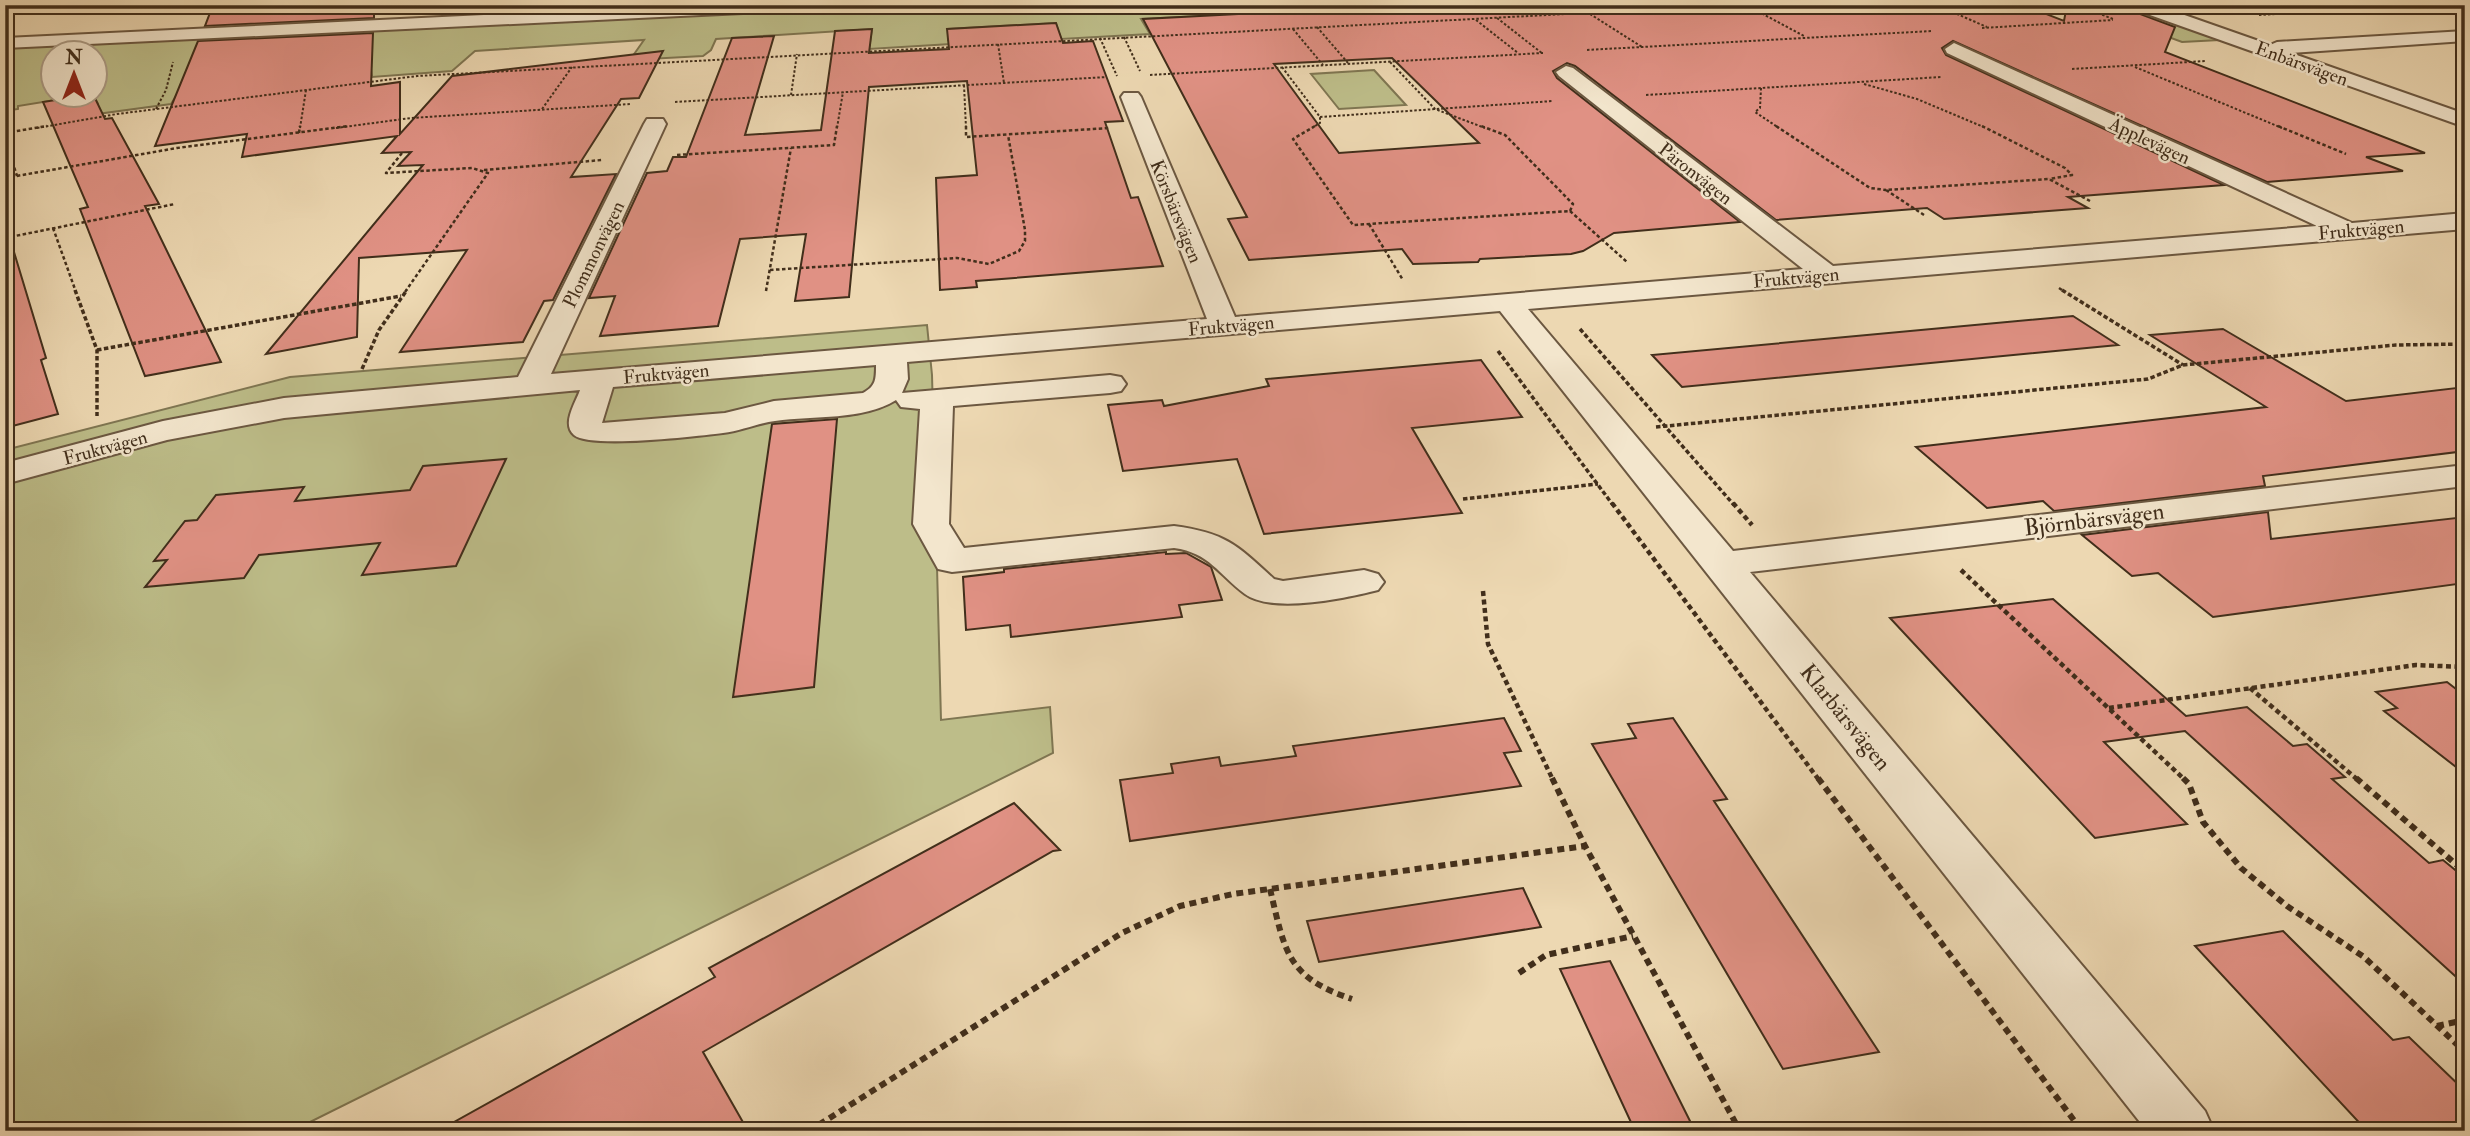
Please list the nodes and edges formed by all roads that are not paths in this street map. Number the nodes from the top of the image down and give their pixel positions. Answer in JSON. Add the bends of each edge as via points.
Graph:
{"nodes":[{"id":1,"x":808,"y":5,"type":"edge"},
{"id":2,"x":2139,"y":5,"type":"edge"},
{"id":3,"x":2465,"y":36,"type":"edge"},
{"id":4,"x":2392,"y":41,"type":"junction"},
{"id":5,"x":5,"y":43,"type":"edge"},
{"id":6,"x":2261,"y":48,"type":"junction"},
{"id":7,"x":1954,"y":49,"type":"dead end"},
{"id":8,"x":2440,"y":56,"type":"dead end"},
{"id":9,"x":1560,"y":62,"type":"road end"},
{"id":10,"x":1130,"y":80,"type":"road end"},
{"id":11,"x":655,"y":110,"type":"road end"},
{"id":12,"x":2465,"y":121,"type":"edge"},
{"id":13,"x":2465,"y":220,"type":"edge"},
{"id":14,"x":2346,"y":230,"type":"junction"},
{"id":15,"x":1826,"y":274,"type":"junction"},
{"id":16,"x":1489,"y":305,"type":"junction"},
{"id":17,"x":1224,"y":326,"type":"junction"},
{"id":18,"x":891,"y":354,"type":"junction"},
{"id":19,"x":600,"y":379,"type":"junction"},
{"id":20,"x":530,"y":384,"type":"junction"},
{"id":21,"x":1110,"y":384,"type":"dead end"},
{"id":22,"x":886,"y":393,"type":"junction"},
{"id":23,"x":937,"y":398,"type":"junction"},
{"id":24,"x":5,"y":474,"type":"edge"},
{"id":25,"x":2465,"y":475,"type":"edge"},
{"id":26,"x":1723,"y":564,"type":"junction"},
{"id":27,"x":1364,"y":582,"type":"dead end"},
{"id":28,"x":2183,"y":1131,"type":"edge"}],
"edges":[{"from":1,"to":5,"type":"street"},
{"from":2,"to":6,"type":"street","name":"Enbärsvägen"},
{"from":3,"to":4,"type":"street"},
{"from":4,"to":6,"type":"street"},
{"from":4,"to":8,"type":"street"},
{"from":6,"to":12,"type":"street","name":"Enbärsvägen"},
{"from":7,"to":14,"type":"street","name":"Äpplevägen"},
{"from":9,"to":15,"type":"street","name":"Päronvägen"},
{"from":10,"to":17,"type":"street","name":"Körsbärsvägen","via":[[1143,126]]},
{"from":11,"to":20,"type":"street","name":"Plommonvägen","via":[[639,157]]},
{"from":13,"to":14,"type":"street","name":"Fruktvägen"},
{"from":14,"to":15,"type":"street","name":"Fruktvägen"},
{"from":15,"to":16,"type":"street","name":"Fruktvägen"},
{"from":16,"to":17,"type":"street","name":"Fruktvägen"},
{"from":16,"to":26,"type":"street","name":"Klarbärsvägen","via":[[1613,431]]},
{"from":17,"to":18,"type":"street","name":"Fruktvägen"},
{"from":18,"to":19,"type":"street","name":"Fruktvägen"},
{"from":18,"to":22,"type":"street","via":[[892,379]]},
{"from":19,"to":20,"type":"street","name":"Fruktvägen"},
{"from":19,"to":22,"type":"street","via":[[585,420],[586,429],[598,433],[725,423],[774,411],[871,402]]},
{"from":20,"to":24,"type":"street","name":"Fruktvägen","via":[[284,408],[163,431]]},
{"from":21,"to":23,"type":"street"},
{"from":22,"to":23,"type":"street","via":[[913,401]]},
{"from":23,"to":27,"type":"street","via":[[931,524],[952,561],[1174,537],[1221,551],[1261,588],[1283,593]]},
{"from":25,"to":26,"type":"street","name":"Björnbärsvägen"},
{"from":26,"to":28,"type":"street","name":"Klarbärsvägen"}]}
